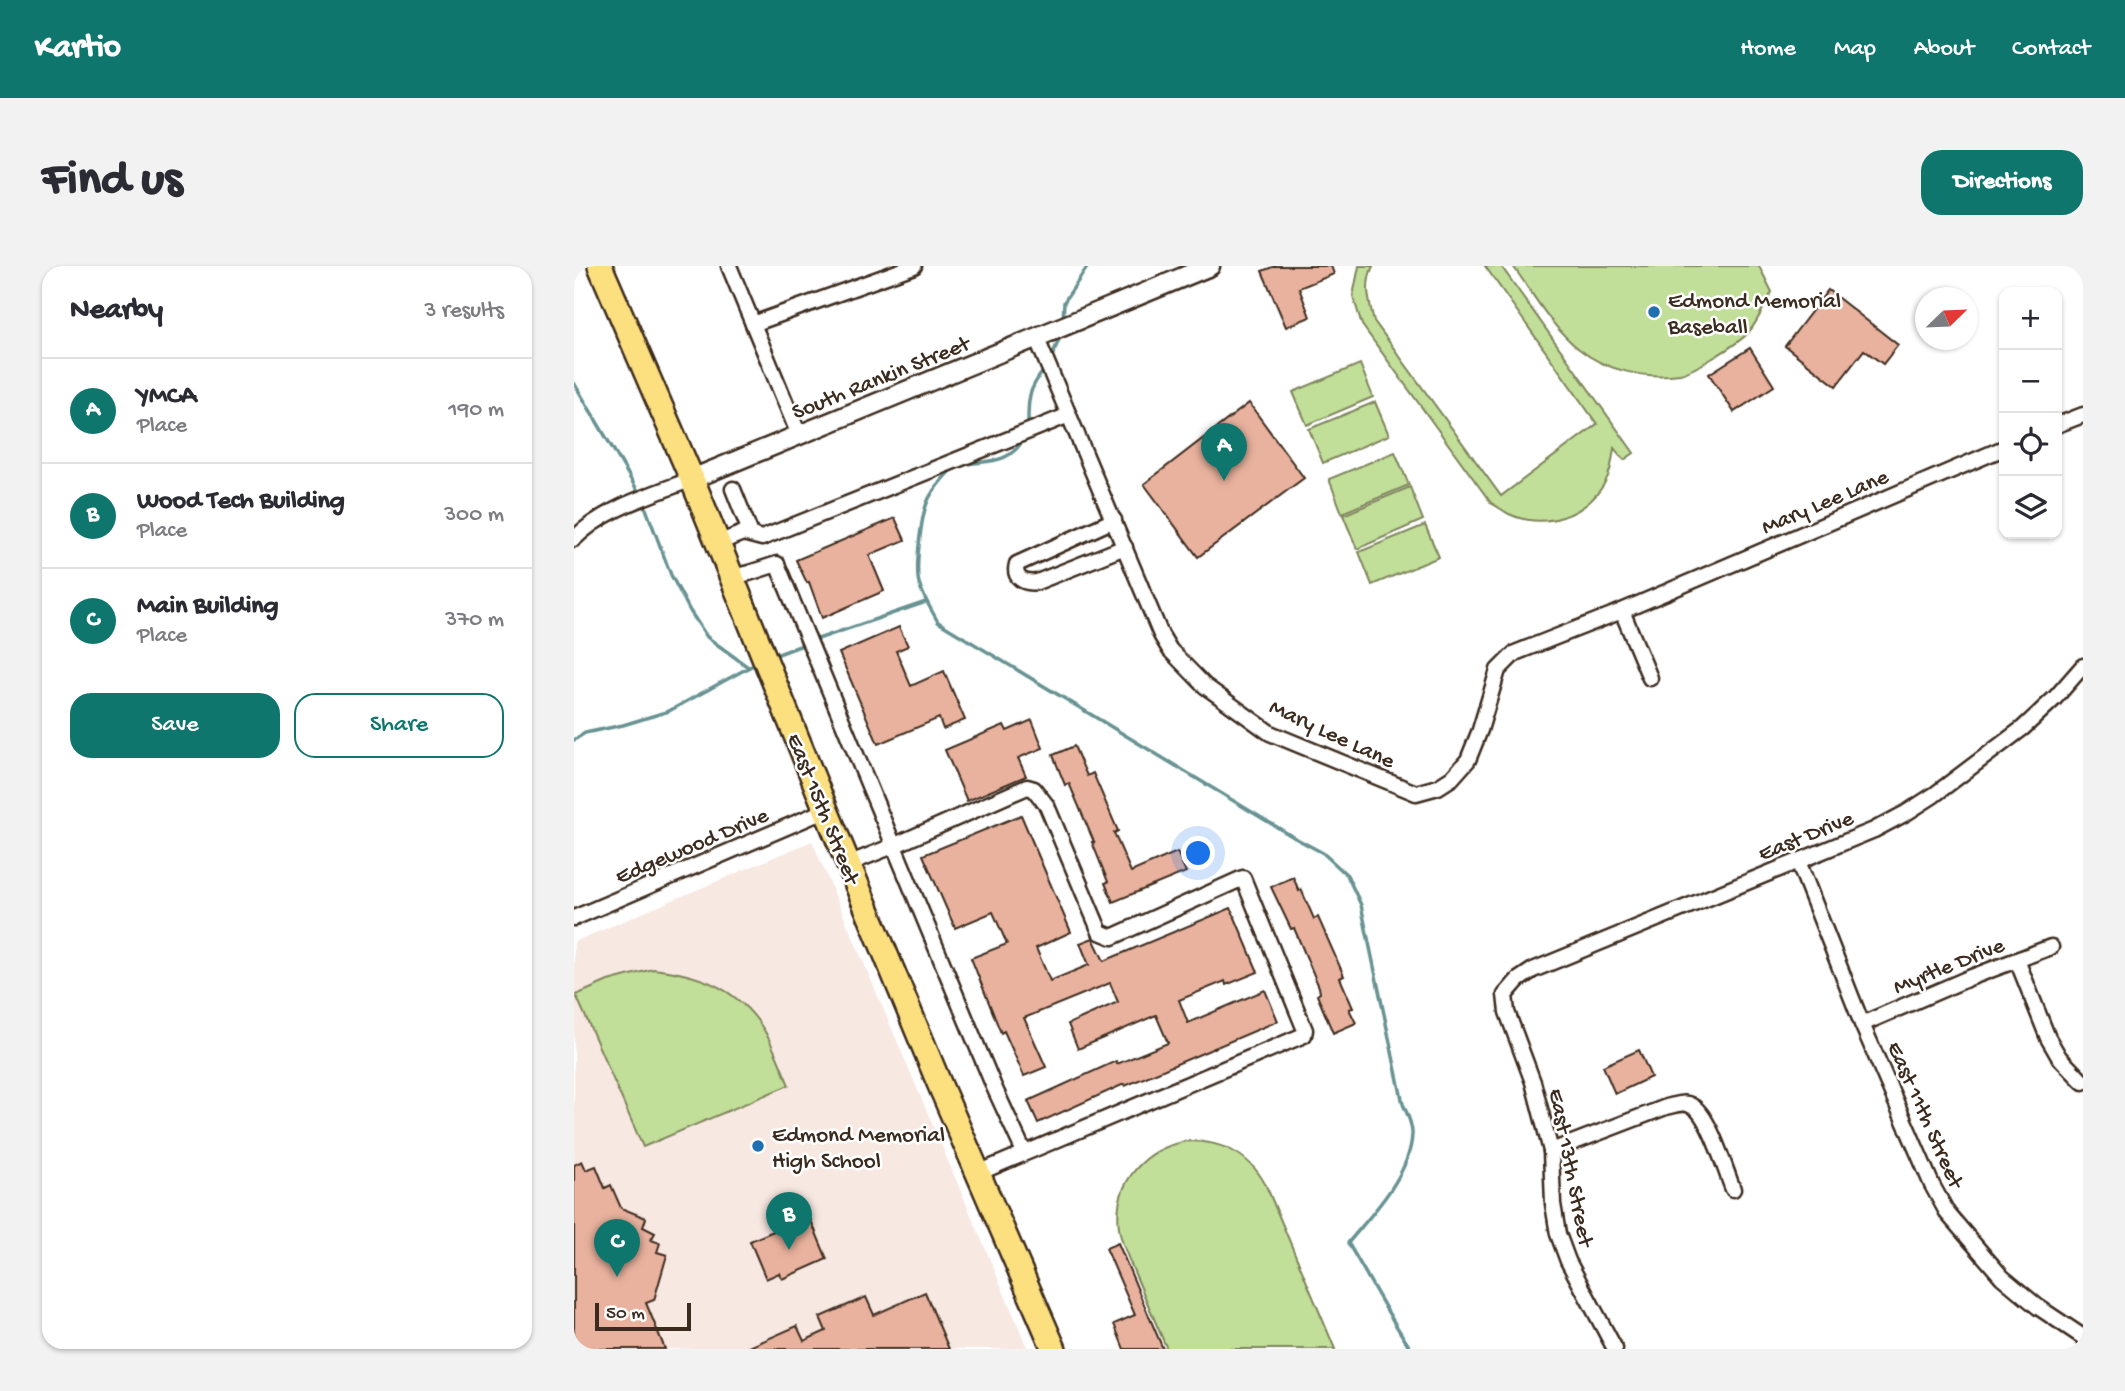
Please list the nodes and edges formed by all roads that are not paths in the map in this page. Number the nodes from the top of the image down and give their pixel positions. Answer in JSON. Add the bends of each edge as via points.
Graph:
{"nodes":[{"id":1,"x":600,"y":266,"type":"edge"},
{"id":2,"x":729,"y":266,"type":"edge"},
{"id":3,"x":914,"y":266,"type":"edge"},
{"id":4,"x":1210,"y":266,"type":"edge"},
{"id":5,"x":753,"y":324,"type":"junction"},
{"id":6,"x":1037,"y":339,"type":"junction"},
{"id":7,"x":1069,"y":415,"type":"junction"},
{"id":8,"x":2083,"y":415,"type":"edge"},
{"id":9,"x":2062,"y":423,"type":"edge"},
{"id":10,"x":799,"y":435,"type":"junction"},
{"id":11,"x":1999,"y":450,"type":"edge"},
{"id":12,"x":692,"y":480,"type":"junction"},
{"id":13,"x":733,"y":489,"type":"dead end"},
{"id":14,"x":1114,"y":520,"type":"junction"},
{"id":15,"x":751,"y":534,"type":"junction"},
{"id":16,"x":574,"y":539,"type":"edge"},
{"id":17,"x":718,"y":543,"type":"junction"},
{"id":18,"x":1125,"y":547,"type":"junction"},
{"id":19,"x":732,"y":577,"type":"junction"},
{"id":20,"x":1622,"y":611,"type":"junction"},
{"id":21,"x":2083,"y":666,"type":"edge"},
{"id":22,"x":1650,"y":678,"type":"dead end"},
{"id":23,"x":825,"y":810,"type":"junction"},
{"id":24,"x":894,"y":846,"type":"junction"},
{"id":25,"x":1798,"y":861,"type":"junction"},
{"id":26,"x":848,"y":864,"type":"junction"},
{"id":27,"x":574,"y":918,"type":"edge"},
{"id":28,"x":2051,"y":947,"type":"dead end"},
{"id":29,"x":2017,"y":960,"type":"junction"},
{"id":30,"x":1510,"y":988,"type":"joint"},
{"id":31,"x":1862,"y":1024,"type":"junction"},
{"id":32,"x":2083,"y":1082,"type":"edge"},
{"id":33,"x":1551,"y":1151,"type":"junction"},
{"id":34,"x":1024,"y":1152,"type":"junction"},
{"id":35,"x":978,"y":1173,"type":"junction"},
{"id":36,"x":1732,"y":1189,"type":"dead end"},
{"id":37,"x":2083,"y":1337,"type":"edge"},
{"id":38,"x":1054,"y":1349,"type":"edge"},
{"id":39,"x":1615,"y":1349,"type":"edge"}],
"edges":[{"from":1,"to":12,"type":"main road","name":"East 15th Street"},
{"from":2,"to":5,"type":"street"},
{"from":3,"to":5,"type":"street"},
{"from":4,"to":6,"type":"street","name":"South Rankin Street"},
{"from":5,"to":10,"type":"street"},
{"from":6,"to":7,"type":"street","name":"Mary Lee Lane"},
{"from":6,"to":10,"type":"street","name":"South Rankin Street"},
{"from":7,"to":14,"type":"street","name":"Mary Lee Lane"},
{"from":7,"to":15,"type":"street","via":[[762,538]]},
{"from":8,"to":9,"type":"street"},
{"from":10,"to":12,"type":"street","name":"South Rankin Street"},
{"from":11,"to":20,"type":"street","name":"Mary Lee Lane"},
{"from":12,"to":16,"type":"street","name":"South Rankin Street","via":[[607,514]]},
{"from":12,"to":17,"type":"main road","name":"East 15th Street"},
{"from":13,"to":15,"type":"street"},
{"from":14,"to":18,"type":"street","name":"Mary Lee Lane"},
{"from":14,"to":18,"type":"street","via":[[1017,564],[1017,576],[1037,582]]},
{"from":15,"to":17,"type":"street"},
{"from":17,"to":19,"type":"main road","name":"East 15th Street"},
{"from":18,"to":20,"type":"street","name":"Mary Lee Lane","via":[[1161,635],[1205,686],[1270,733],[1416,793],[1438,787],[1468,760],[1498,670],[1507,660]]},
{"from":19,"to":23,"type":"main road","name":"East 15th Street"},
{"from":19,"to":24,"type":"street","via":[[777,564]]},
{"from":20,"to":22,"type":"street"},
{"from":21,"to":25,"type":"street","name":"East Drive","via":[[2023,728],[1934,795],[1874,830]]},
{"from":23,"to":26,"type":"main road","name":"East 15th Street"},
{"from":23,"to":27,"type":"street","name":"Edgewood Drive"},
{"from":24,"to":26,"type":"street"},
{"from":24,"to":34,"type":"street"},
{"from":24,"to":34,"type":"street","via":[[1027,787],[1047,806],[1100,932],[1112,937],[1243,878],[1304,1035]]},
{"from":25,"to":30,"type":"street","name":"East Drive","via":[[1533,970]]},
{"from":25,"to":31,"type":"street","name":"East 11th Street"},
{"from":26,"to":35,"type":"main road","name":"East 15th Street"},
{"from":28,"to":29,"type":"street","name":"Myrtle Drive"},
{"from":29,"to":31,"type":"street","name":"Myrtle Drive"},
{"from":29,"to":32,"type":"street","via":[[2048,1038]]},
{"from":30,"to":33,"type":"street","name":"East 13th Street","via":[[1505,995],[1507,1012],[1534,1082]]},
{"from":31,"to":37,"type":"street","name":"East 11th Street","via":[[1948,1214],[2002,1277]]},
{"from":33,"to":36,"type":"street","via":[[1684,1103],[1695,1106],[1705,1118]]},
{"from":33,"to":39,"type":"street","name":"East 13th Street","via":[[1558,1234],[1567,1261]]},
{"from":34,"to":35,"type":"street"},
{"from":35,"to":38,"type":"main road","name":"East 15th Street"}]}
